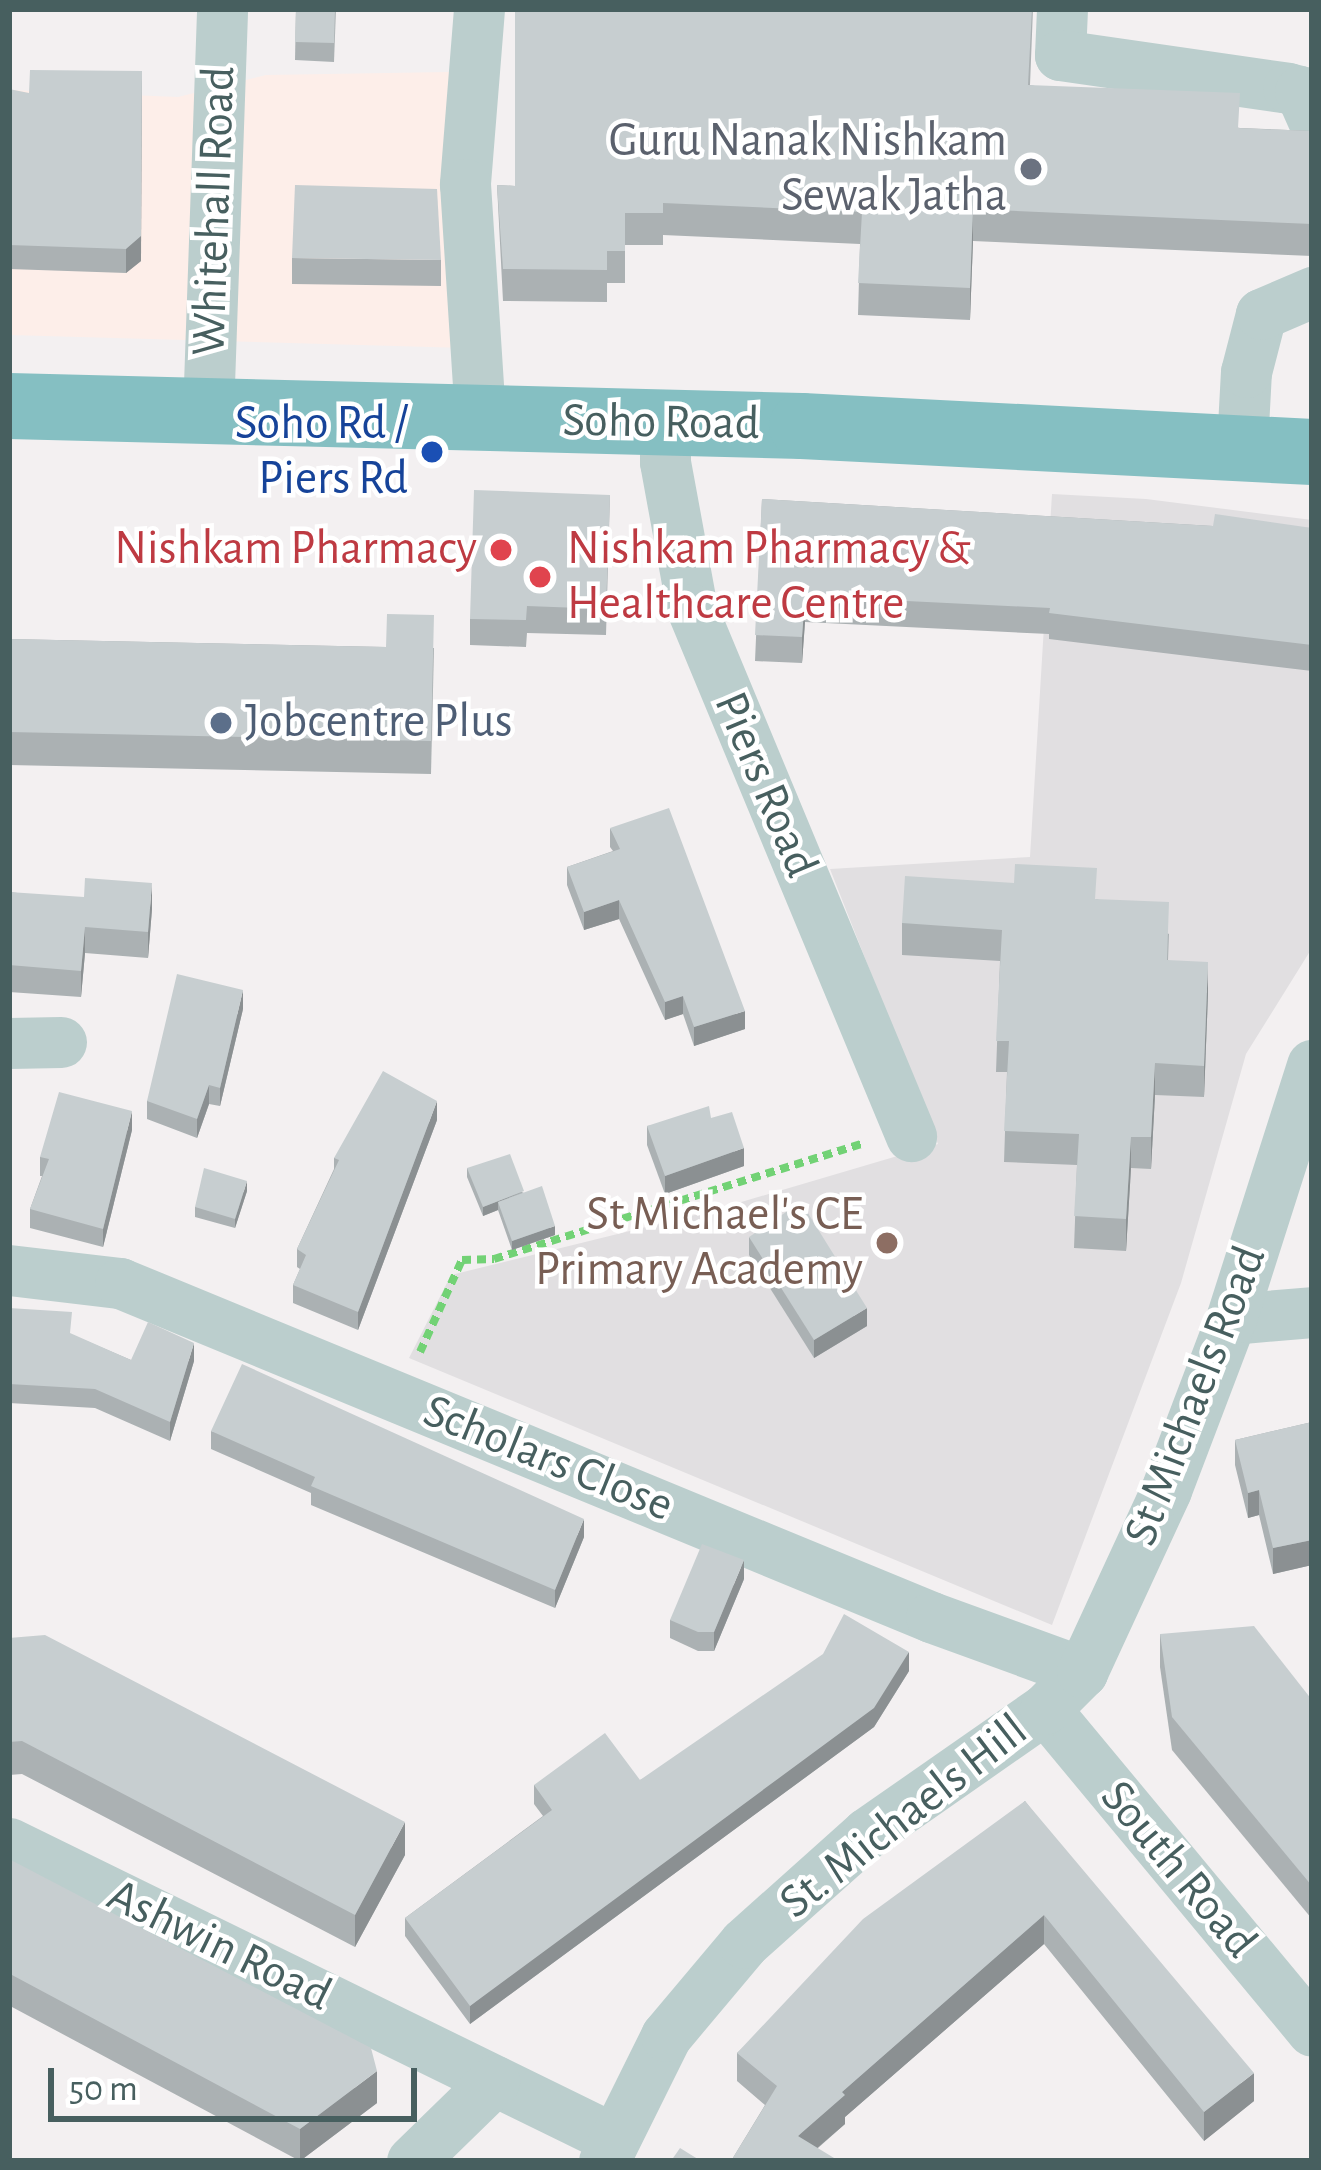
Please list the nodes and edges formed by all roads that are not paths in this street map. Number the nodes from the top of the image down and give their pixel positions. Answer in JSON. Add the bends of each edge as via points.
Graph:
{"nodes":[{"id":1,"x":222,"y":9,"type":"edge"},
{"id":2,"x":479,"y":9,"type":"edge"},
{"id":3,"x":1062,"y":9,"type":"edge"},
{"id":4,"x":1312,"y":118,"type":"edge"},
{"id":5,"x":1312,"y":292,"type":"edge"},
{"id":6,"x":9,"y":406,"type":"edge"},
{"id":7,"x":208,"y":413,"type":"junction"},
{"id":8,"x":480,"y":418,"type":"junction"},
{"id":9,"x":665,"y":422,"type":"junction"},
{"id":10,"x":1242,"y":445,"type":"junction"},
{"id":11,"x":1312,"y":452,"type":"edge"},
{"id":12,"x":61,"y":1042,"type":"dead end"},
{"id":13,"x":9,"y":1043,"type":"edge"},
{"id":14,"x":1312,"y":1065,"type":"edge"},
{"id":15,"x":911,"y":1136,"type":"road end"},
{"id":16,"x":9,"y":1270,"type":"edge"},
{"id":17,"x":1312,"y":1312,"type":"edge"},
{"id":18,"x":1231,"y":1319,"type":"junction"},
{"id":19,"x":1082,"y":1672,"type":"junction"},
{"id":20,"x":1045,"y":1709,"type":"junction"},
{"id":21,"x":9,"y":1843,"type":"edge"},
{"id":22,"x":1312,"y":2031,"type":"edge"},
{"id":23,"x":494,"y":2080,"type":"junction"},
{"id":24,"x":608,"y":2150,"type":"edge"},
{"id":25,"x":412,"y":2161,"type":"edge"}],
"edges":[{"from":1,"to":7,"type":"street","name":"Whitehall Road"},
{"from":2,"to":8,"type":"street","via":[[466,184]]},
{"from":3,"to":4,"type":"street","via":[[1060,55],[1300,91]]},
{"from":5,"to":10,"type":"street","via":[[1261,314],[1246,372]]},
{"from":6,"to":7,"type":"highway","name":"Soho Road"},
{"from":7,"to":8,"type":"highway","name":"Soho Road"},
{"from":8,"to":9,"type":"highway","name":"Soho Road"},
{"from":9,"to":10,"type":"highway","name":"Soho Road"},
{"from":9,"to":15,"type":"street","name":"Piers Road","via":[[692,609]]},
{"from":10,"to":11,"type":"highway","name":"Soho Road"},
{"from":12,"to":13,"type":"street"},
{"from":14,"to":18,"type":"street","name":"St Michaels Road"},
{"from":16,"to":19,"type":"street","name":"Scholars Close","via":[[120,1283]]},
{"from":17,"to":18,"type":"street"},
{"from":18,"to":19,"type":"street","name":"St Michaels Road","via":[[1166,1490]]},
{"from":19,"to":20,"type":"street","name":"St Michaels Road"},
{"from":20,"to":22,"type":"street","name":"South Road"},
{"from":20,"to":24,"type":"street","name":"St. Michaels Hill","via":[[868,1833],[744,1943],[666,2036]]},
{"from":21,"to":23,"type":"street","name":"Ashwin Road"},
{"from":23,"to":24,"type":"street"},
{"from":23,"to":25,"type":"street"}]}
